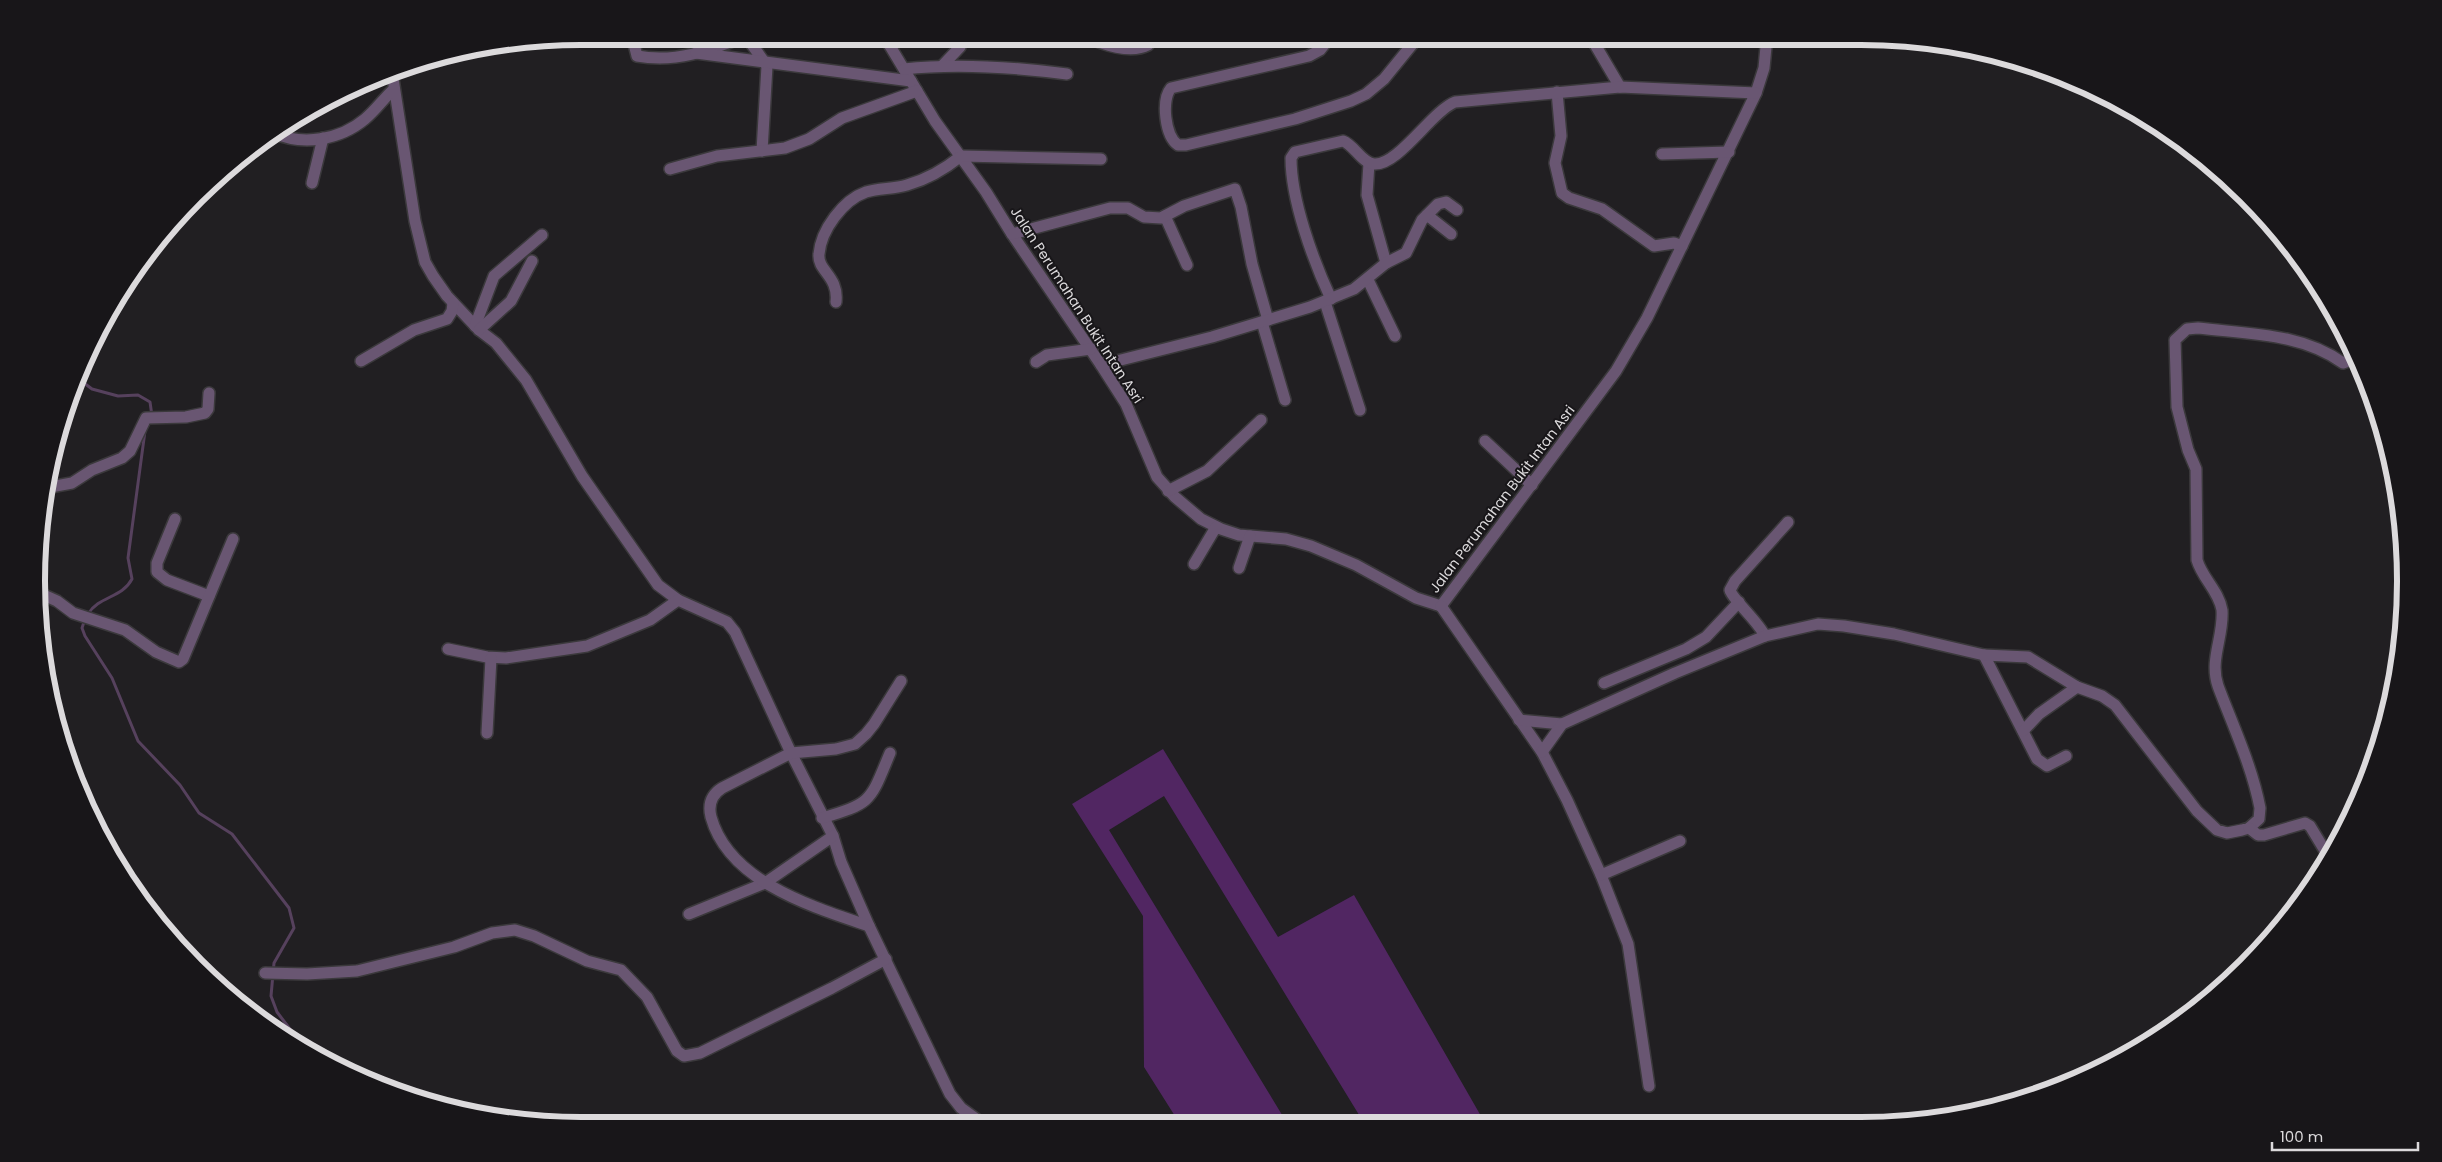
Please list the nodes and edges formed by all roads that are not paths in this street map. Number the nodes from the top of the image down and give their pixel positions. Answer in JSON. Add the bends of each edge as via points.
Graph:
{"nodes":[{"id":1,"x":634,"y":45,"type":"edge"},
{"id":2,"x":722,"y":45,"type":"edge"},
{"id":3,"x":752,"y":45,"type":"edge"},
{"id":4,"x":889,"y":45,"type":"edge"},
{"id":5,"x":960,"y":45,"type":"edge"},
{"id":6,"x":1111,"y":45,"type":"edge"},
{"id":7,"x":1148,"y":45,"type":"edge"},
{"id":8,"x":1324,"y":45,"type":"edge"},
{"id":9,"x":1412,"y":45,"type":"edge"},
{"id":10,"x":1595,"y":45,"type":"edge"},
{"id":11,"x":1766,"y":45,"type":"edge"},
{"id":12,"x":696,"y":53,"type":"junction"},
{"id":13,"x":764,"y":60,"type":"junction"},
{"id":14,"x":944,"y":65,"type":"junction"},
{"id":15,"x":904,"y":69,"type":"junction"},
{"id":16,"x":1068,"y":74,"type":"dead end"},
{"id":17,"x":393,"y":79,"type":"edge"},
{"id":18,"x":914,"y":86,"type":"junction"},
{"id":19,"x":1620,"y":87,"type":"junction"},
{"id":20,"x":394,"y":89,"type":"junction"},
{"id":21,"x":1557,"y":92,"type":"junction"},
{"id":22,"x":1756,"y":93,"type":"junction"},
{"id":23,"x":282,"y":136,"type":"edge"},
{"id":24,"x":323,"y":138,"type":"junction"},
{"id":25,"x":762,"y":151,"type":"junction"},
{"id":26,"x":1728,"y":152,"type":"junction"},
{"id":27,"x":1662,"y":154,"type":"dead end"},
{"id":28,"x":961,"y":156,"type":"junction"},
{"id":29,"x":1101,"y":160,"type":"dead end"},
{"id":30,"x":1369,"y":163,"type":"junction"},
{"id":31,"x":670,"y":169,"type":"dead end"},
{"id":32,"x":312,"y":184,"type":"dead end"},
{"id":33,"x":1457,"y":210,"type":"dead end"},
{"id":34,"x":1427,"y":215,"type":"junction"},
{"id":35,"x":1164,"y":216,"type":"junction"},
{"id":36,"x":1012,"y":234,"type":"junction"},
{"id":37,"x":1451,"y":234,"type":"dead end"},
{"id":38,"x":542,"y":235,"type":"dead end"},
{"id":39,"x":1682,"y":246,"type":"junction"},
{"id":40,"x":532,"y":261,"type":"dead end"},
{"id":41,"x":1386,"y":263,"type":"junction"},
{"id":42,"x":1187,"y":265,"type":"dead end"},
{"id":43,"x":1368,"y":280,"type":"junction"},
{"id":44,"x":1328,"y":301,"type":"junction"},
{"id":45,"x":836,"y":302,"type":"dead end"},
{"id":46,"x":453,"y":303,"type":"junction"},
{"id":47,"x":1265,"y":321,"type":"junction"},
{"id":48,"x":477,"y":328,"type":"junction"},
{"id":49,"x":1395,"y":336,"type":"dead end"},
{"id":50,"x":1091,"y":349,"type":"junction"},
{"id":51,"x":361,"y":361,"type":"dead end"},
{"id":52,"x":2349,"y":361,"type":"edge"},
{"id":53,"x":1036,"y":362,"type":"dead end"},
{"id":54,"x":1102,"y":365,"type":"junction"},
{"id":55,"x":209,"y":393,"type":"dead end"},
{"id":56,"x":1285,"y":400,"type":"dead end"},
{"id":57,"x":1360,"y":410,"type":"dead end"},
{"id":58,"x":1261,"y":420,"type":"dead end"},
{"id":59,"x":1485,"y":441,"type":"dead end"},
{"id":60,"x":1532,"y":485,"type":"junction"},
{"id":61,"x":54,"y":486,"type":"edge"},
{"id":62,"x":1168,"y":491,"type":"junction"},
{"id":63,"x":175,"y":519,"type":"dead end"},
{"id":64,"x":1788,"y":522,"type":"dead end"},
{"id":65,"x":1216,"y":527,"type":"junction"},
{"id":66,"x":1250,"y":536,"type":"junction"},
{"id":67,"x":233,"y":539,"type":"dead end"},
{"id":68,"x":1194,"y":564,"type":"dead end"},
{"id":69,"x":1239,"y":568,"type":"dead end"},
{"id":70,"x":45,"y":596,"type":"edge"},
{"id":71,"x":209,"y":596,"type":"junction"},
{"id":72,"x":678,"y":600,"type":"junction"},
{"id":73,"x":1739,"y":602,"type":"junction"},
{"id":74,"x":1441,"y":606,"type":"junction"},
{"id":75,"x":1765,"y":636,"type":"junction"},
{"id":76,"x":448,"y":650,"type":"dead end"},
{"id":77,"x":1984,"y":655,"type":"junction"},
{"id":78,"x":491,"y":658,"type":"junction"},
{"id":79,"x":1668,"y":658,"type":"junction"},
{"id":80,"x":1676,"y":673,"type":"junction"},
{"id":81,"x":901,"y":681,"type":"dead end"},
{"id":82,"x":1604,"y":683,"type":"dead end"},
{"id":83,"x":2077,"y":687,"type":"junction"},
{"id":84,"x":1519,"y":720,"type":"junction"},
{"id":85,"x":1562,"y":724,"type":"junction"},
{"id":86,"x":2023,"y":731,"type":"junction"},
{"id":87,"x":487,"y":733,"type":"dead end"},
{"id":88,"x":1542,"y":752,"type":"junction"},
{"id":89,"x":890,"y":753,"type":"dead end"},
{"id":90,"x":791,"y":754,"type":"junction"},
{"id":91,"x":2066,"y":756,"type":"dead end"},
{"id":92,"x":822,"y":818,"type":"junction"},
{"id":93,"x":2250,"y":828,"type":"junction"},
{"id":94,"x":833,"y":836,"type":"junction"},
{"id":95,"x":1680,"y":841,"type":"dead end"},
{"id":96,"x":2324,"y":850,"type":"edge"},
{"id":97,"x":1601,"y":875,"type":"junction"},
{"id":98,"x":765,"y":883,"type":"junction"},
{"id":99,"x":689,"y":914,"type":"dead end"},
{"id":100,"x":869,"y":926,"type":"junction"},
{"id":101,"x":886,"y":959,"type":"junction"},
{"id":102,"x":265,"y":973,"type":"dead end"},
{"id":103,"x":1649,"y":1086,"type":"dead end"},
{"id":104,"x":973,"y":1117,"type":"edge"}],
"edges":[{"from":1,"to":12,"type":"street","via":[[637,56],[672,58]]},
{"from":2,"to":12,"type":"street"},
{"from":3,"to":13,"type":"street"},
{"from":4,"to":15,"type":"street","name":"Jalan Perumahan Bukit Intan Asri"},
{"from":5,"to":14,"type":"street"},
{"from":6,"to":7,"type":"street","via":[[1136,48]]},
{"from":8,"to":9,"type":"street","via":[[1309,56],[1171,88],[1167,97],[1166,120],[1170,137],[1178,145],[1186,145],[1294,119],[1351,101],[1384,79]]},
{"from":10,"to":19,"type":"street"},
{"from":11,"to":22,"type":"street","name":"Jalan Perumahan Bukit Intan Asri","via":[[1764,68]]},
{"from":12,"to":13,"type":"street"},
{"from":13,"to":18,"type":"street"},
{"from":13,"to":25,"type":"street","via":[[768,69]]},
{"from":14,"to":15,"type":"street"},
{"from":14,"to":16,"type":"street"},
{"from":15,"to":18,"type":"street","name":"Jalan Perumahan Bukit Intan Asri"},
{"from":17,"to":20,"type":"street"},
{"from":18,"to":25,"type":"street","via":[[842,118],[795,144]]},
{"from":18,"to":28,"type":"street","name":"Jalan Perumahan Bukit Intan Asri"},
{"from":19,"to":21,"type":"street"},
{"from":19,"to":22,"type":"street"},
{"from":20,"to":24,"type":"street","via":[[358,124]]},
{"from":20,"to":46,"type":"street","via":[[415,221],[426,262]]},
{"from":21,"to":30,"type":"street","via":[[1455,102],[1439,111],[1423,131],[1396,153],[1379,164]]},
{"from":21,"to":39,"type":"street","via":[[1561,136],[1555,163],[1562,193],[1602,209],[1654,246],[1674,243]]},
{"from":22,"to":26,"type":"street","name":"Jalan Perumahan Bukit Intan Asri"},
{"from":23,"to":24,"type":"street","via":[[292,140]]},
{"from":24,"to":32,"type":"street"},
{"from":25,"to":31,"type":"street","via":[[716,156]]},
{"from":26,"to":27,"type":"street"},
{"from":26,"to":39,"type":"street","name":"Jalan Perumahan Bukit Intan Asri"},
{"from":28,"to":29,"type":"street"},
{"from":28,"to":36,"type":"street","name":"Jalan Perumahan Bukit Intan Asri"},
{"from":28,"to":45,"type":"street","via":[[948,167],[920,180],[856,196],[839,213],[827,229],[819,256],[822,267],[835,284]]},
{"from":30,"to":41,"type":"street","via":[[1368,195]]},
{"from":30,"to":44,"type":"street","via":[[1349,144],[1340,141],[1295,152],[1290,158],[1294,188]]},
{"from":33,"to":34,"type":"street","via":[[1443,201]]},
{"from":34,"to":37,"type":"street"},
{"from":34,"to":41,"type":"street","via":[[1408,251]]},
{"from":35,"to":36,"type":"street","via":[[1151,218],[1128,208],[1110,208]]},
{"from":35,"to":42,"type":"street"},
{"from":35,"to":47,"type":"street","via":[[1235,189]]},
{"from":36,"to":50,"type":"street","name":"Jalan Perumahan Bukit Intan Asri"},
{"from":38,"to":48,"type":"street","via":[[494,276]]},
{"from":39,"to":60,"type":"street","name":"Jalan Perumahan Bukit Intan Asri","via":[[1647,318],[1616,371]]},
{"from":40,"to":48,"type":"street","via":[[511,301]]},
{"from":41,"to":43,"type":"street"},
{"from":43,"to":44,"type":"street"},
{"from":43,"to":49,"type":"street"},
{"from":44,"to":47,"type":"street"},
{"from":44,"to":57,"type":"street"},
{"from":46,"to":48,"type":"street"},
{"from":46,"to":51,"type":"street","via":[[447,319],[414,330]]},
{"from":47,"to":54,"type":"street"},
{"from":47,"to":56,"type":"street"},
{"from":48,"to":72,"type":"street","via":[[496,343],[526,380],[582,476],[658,585]]},
{"from":50,"to":53,"type":"street","via":[[1047,355]]},
{"from":50,"to":54,"type":"street","name":"Jalan Perumahan Bukit Intan Asri"},
{"from":52,"to":93,"type":"street","via":[[2343,363],[2314,345],[2278,337],[2198,328],[2187,329],[2175,340],[2177,407],[2196,469],[2197,560],[2217,596],[2222,613],[2214,669],[2260,808],[2259,819]]},
{"from":54,"to":62,"type":"street","name":"Jalan Perumahan Bukit Intan Asri","via":[[1130,412],[1157,477]]},
{"from":55,"to":61,"type":"street","via":[[205,413],[142,422],[130,451],[122,458],[92,470],[72,483]]},
{"from":58,"to":62,"type":"street","via":[[1207,471]]},
{"from":59,"to":60,"type":"street"},
{"from":60,"to":74,"type":"street","name":"Jalan Perumahan Bukit Intan Asri"},
{"from":62,"to":65,"type":"street","name":"Jalan Perumahan Bukit Intan Asri","via":[[1191,512]]},
{"from":63,"to":71,"type":"street","via":[[157,563],[157,572],[167,580]]},
{"from":64,"to":73,"type":"street","via":[[1732,584],[1731,594]]},
{"from":65,"to":66,"type":"street","name":"Jalan Perumahan Bukit Intan Asri"},
{"from":65,"to":68,"type":"street"},
{"from":66,"to":69,"type":"street"},
{"from":66,"to":74,"type":"street","name":"Jalan Perumahan Bukit Intan Asri","via":[[1286,539],[1311,546],[1356,565],[1422,602]]},
{"from":67,"to":71,"type":"street"},
{"from":70,"to":71,"type":"street","via":[[73,613],[125,630],[160,654],[179,662]]},
{"from":72,"to":78,"type":"street","via":[[650,620],[587,646]]},
{"from":72,"to":90,"type":"street","via":[[727,622],[735,632]]},
{"from":73,"to":75,"type":"street"},
{"from":73,"to":79,"type":"street","via":[[1706,637]]},
{"from":74,"to":84,"type":"street"},
{"from":75,"to":77,"type":"street","via":[[1818,624],[1844,626]]},
{"from":75,"to":80,"type":"street"},
{"from":76,"to":78,"type":"street"},
{"from":77,"to":83,"type":"street","via":[[2028,657]]},
{"from":77,"to":86,"type":"street"},
{"from":78,"to":87,"type":"street"},
{"from":79,"to":80,"type":"street"},
{"from":79,"to":82,"type":"street"},
{"from":80,"to":85,"type":"street"},
{"from":81,"to":90,"type":"street","via":[[860,740],[847,747]]},
{"from":83,"to":86,"type":"street","via":[[2039,714]]},
{"from":83,"to":93,"type":"street","via":[[2102,696],[2121,710],[2197,811],[2214,828],[2227,832]]},
{"from":84,"to":85,"type":"street"},
{"from":84,"to":88,"type":"street"},
{"from":85,"to":88,"type":"street"},
{"from":86,"to":91,"type":"street","via":[[2034,756],[2042,764],[2052,765]]},
{"from":88,"to":97,"type":"street"},
{"from":89,"to":92,"type":"street","via":[[876,788],[866,801],[854,809]]},
{"from":90,"to":92,"type":"street"},
{"from":90,"to":98,"type":"street","via":[[717,790],[711,798],[711,815],[724,844],[744,867]]},
{"from":92,"to":94,"type":"street"},
{"from":93,"to":96,"type":"street","via":[[2258,835],[2264,835],[2306,823]]},
{"from":94,"to":98,"type":"street"},
{"from":94,"to":100,"type":"street"},
{"from":95,"to":97,"type":"street"},
{"from":97,"to":103,"type":"street","via":[[1628,944]]},
{"from":98,"to":99,"type":"street"},
{"from":98,"to":100,"type":"street","via":[[812,907]]},
{"from":100,"to":101,"type":"street"},
{"from":101,"to":102,"type":"street","via":[[729,1040],[688,1056],[680,1055],[648,997],[621,970],[586,961],[515,930],[492,933],[454,947],[357,971]]},
{"from":101,"to":104,"type":"street","via":[[950,1094],[960,1108]]}]}
